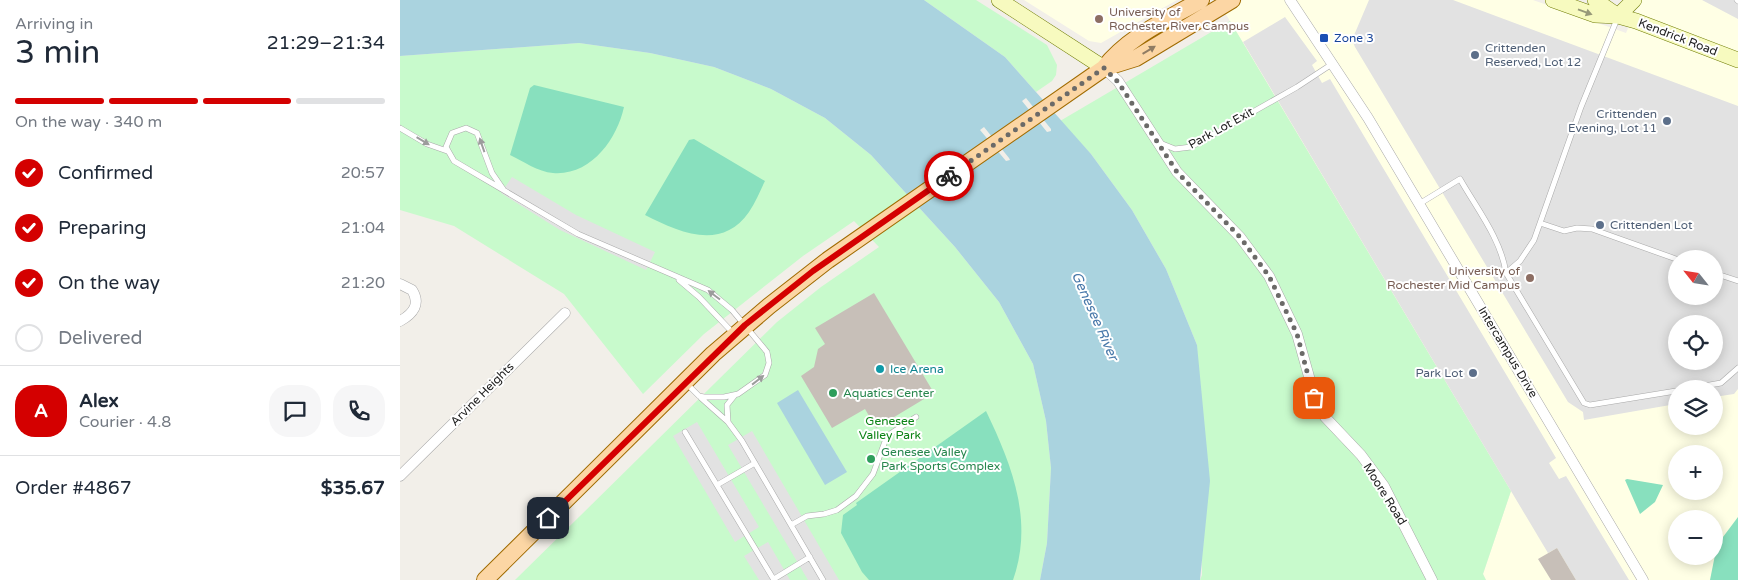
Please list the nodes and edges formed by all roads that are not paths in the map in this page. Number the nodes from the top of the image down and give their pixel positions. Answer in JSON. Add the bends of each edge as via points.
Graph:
{"nodes":[{"id":1,"x":1201,"y":0,"type":"edge"},
{"id":2,"x":1232,"y":0,"type":"edge"},
{"id":3,"x":1290,"y":0,"type":"edge"},
{"id":4,"x":1553,"y":0,"type":"edge"},
{"id":5,"x":1595,"y":0,"type":"edge"},
{"id":6,"x":1617,"y":0,"type":"edge"},
{"id":7,"x":1634,"y":0,"type":"edge"},
{"id":8,"x":1008,"y":2,"type":"edge"},
{"id":9,"x":1618,"y":16,"type":"junction"},
{"id":10,"x":1738,"y":60,"type":"edge"},
{"id":11,"x":1332,"y":64,"type":"junction"},
{"id":12,"x":1104,"y":68,"type":"junction"},
{"id":13,"x":400,"y":128,"type":"edge"},
{"id":14,"x":1152,"y":136,"type":"junction"},
{"id":15,"x":447,"y":150,"type":"junction"},
{"id":16,"x":503,"y":189,"type":"junction"},
{"id":17,"x":1420,"y":204,"type":"junction"},
{"id":18,"x":1540,"y":223,"type":"junction"},
{"id":19,"x":1668,"y":256,"type":"edge"},
{"id":20,"x":1506,"y":273,"type":"junction"},
{"id":21,"x":1723,"y":275,"type":"edge"},
{"id":22,"x":675,"y":277,"type":"junction"},
{"id":23,"x":1738,"y":281,"type":"edge"},
{"id":24,"x":400,"y":284,"type":"edge"},
{"id":25,"x":565,"y":313,"type":"dead end"},
{"id":26,"x":400,"y":321,"type":"edge"},
{"id":27,"x":740,"y":330,"type":"junction"},
{"id":28,"x":1738,"y":368,"type":"edge"},
{"id":29,"x":685,"y":382,"type":"junction"},
{"id":30,"x":1723,"y":382,"type":"edge"},
{"id":31,"x":1668,"y":391,"type":"edge"},
{"id":32,"x":738,"y":394,"type":"junction"},
{"id":33,"x":698,"y":396,"type":"junction"},
{"id":34,"x":916,"y":417,"type":"dead end"},
{"id":35,"x":728,"y":422,"type":"junction"},
{"id":36,"x":685,"y":432,"type":"dead end"},
{"id":37,"x":755,"y":463,"type":"junction"},
{"id":38,"x":400,"y":476,"type":"edge"},
{"id":39,"x":718,"y":485,"type":"junction"},
{"id":40,"x":791,"y":525,"type":"junction"},
{"id":41,"x":810,"y":557,"type":"junction"},
{"id":42,"x":485,"y":580,"type":"edge"},
{"id":43,"x":774,"y":580,"type":"edge"},
{"id":44,"x":823,"y":580,"type":"edge"},
{"id":45,"x":1432,"y":580,"type":"edge"},
{"id":46,"x":1643,"y":580,"type":"edge"}],
"edges":[{"from":1,"to":12,"type":"main road","via":[[1131,40]]},
{"from":12,"to":2,"type":"main road","one_way":true,"via":[[1136,58]]},
{"from":3,"to":11,"type":"street","name":"Intercampus Drive"},
{"from":4,"to":9,"type":"street","name":"Kendrick Road","one_way":true,"via":[[1595,15]]},
{"from":5,"to":9,"type":"street","name":"Kendrick Road"},
{"from":6,"to":9,"type":"street"},
{"from":7,"to":9,"type":"street"},
{"from":8,"to":12,"type":"street"},
{"from":9,"to":10,"type":"street","name":"Kendrick Road"},
{"from":9,"to":18,"type":"lane","via":[[1581,107]]},
{"from":11,"to":14,"type":"lane","name":"Park Lot Exit","via":[[1187,148],[1170,147]]},
{"from":11,"to":17,"type":"street","name":"Intercampus Drive"},
{"from":12,"to":14,"type":"street","name":"Moore Road","via":[[1118,82]]},
{"from":12,"to":27,"type":"main road","via":[[813,271]]},
{"from":13,"to":15,"type":"lane","one_way":true,"via":[[427,144]]},
{"from":14,"to":45,"type":"street","name":"Moore Road","via":[[1177,172],[1240,237],[1269,276],[1297,334],[1317,405],[1384,486]]},
{"from":15,"to":16,"type":"lane","via":[[454,161]]},
{"from":16,"to":15,"type":"lane","one_way":true,"via":[[492,173],[475,132],[466,128],[454,131],[448,138]]},
{"from":16,"to":22,"type":"lane","via":[[578,234]]},
{"from":17,"to":20,"type":"lane","via":[[1460,179],[1494,236]]},
{"from":17,"to":46,"type":"street","name":"Intercampus Drive"},
{"from":18,"to":19,"type":"lane","via":[[1564,231],[1592,229]]},
{"from":18,"to":20,"type":"lane","via":[[1534,240],[1520,261]]},
{"from":20,"to":31,"type":"lane","via":[[1584,403],[1590,405]]},
{"from":21,"to":23,"type":"lane"},
{"from":22,"to":27,"type":"lane"},
{"from":27,"to":22,"type":"lane","one_way":true,"via":[[708,290]]},
{"from":24,"to":26,"type":"street","via":[[412,290],[416,301],[413,312]]},
{"from":25,"to":38,"type":"street","name":"Arvine Heights"},
{"from":27,"to":29,"type":"main road"},
{"from":32,"to":27,"type":"lane","one_way":true,"via":[[761,379],[769,363],[764,346]]},
{"from":28,"to":30,"type":"lane"},
{"from":29,"to":33,"type":"lane"},
{"from":29,"to":42,"type":"main road"},
{"from":32,"to":33,"type":"lane"},
{"from":32,"to":35,"type":"lane","via":[[727,406]]},
{"from":33,"to":35,"type":"lane"},
{"from":34,"to":40,"type":"lane","via":[[887,436],[874,474],[856,496],[829,513],[807,516]]},
{"from":35,"to":37,"type":"lane"},
{"from":36,"to":39,"type":"lane"},
{"from":37,"to":39,"type":"lane"},
{"from":37,"to":40,"type":"lane"},
{"from":39,"to":43,"type":"lane"},
{"from":40,"to":41,"type":"lane"},
{"from":41,"to":43,"type":"lane"},
{"from":41,"to":44,"type":"lane"}]}
